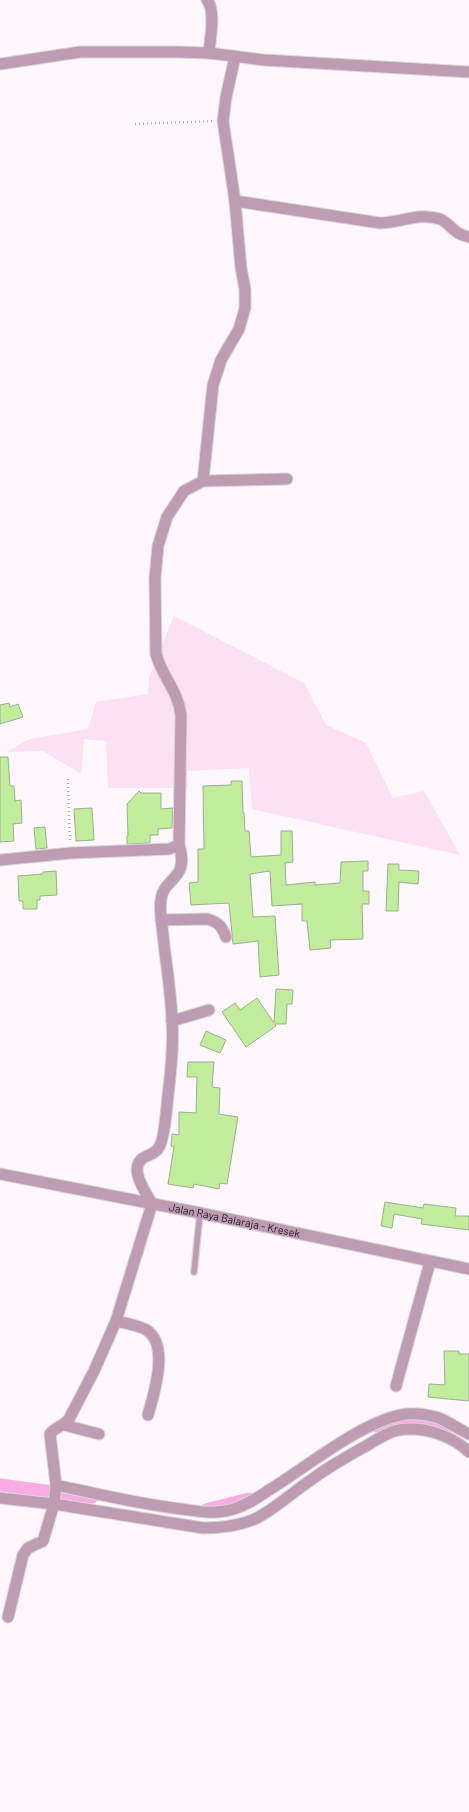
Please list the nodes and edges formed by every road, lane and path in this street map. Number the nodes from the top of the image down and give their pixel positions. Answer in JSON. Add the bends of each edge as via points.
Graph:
{"nodes":[{"id":1,"x":207,"y":0,"type":"edge"},
{"id":2,"x":209,"y":53,"type":"junction"},
{"id":3,"x":235,"y":57,"type":"junction"},
{"id":4,"x":0,"y":64,"type":"edge"},
{"id":5,"x":469,"y":72,"type":"edge"},
{"id":6,"x":224,"y":121,"type":"junction"},
{"id":7,"x":135,"y":124,"type":"dead end"},
{"id":8,"x":235,"y":201,"type":"junction"},
{"id":9,"x":469,"y":237,"type":"edge"},
{"id":10,"x":287,"y":479,"type":"dead end"},
{"id":11,"x":203,"y":481,"type":"junction"},
{"id":12,"x":68,"y":779,"type":"dead end"},
{"id":13,"x":179,"y":846,"type":"junction"},
{"id":14,"x":70,"y":854,"type":"junction"},
{"id":15,"x":0,"y":860,"type":"edge"},
{"id":16,"x":161,"y":920,"type":"junction"},
{"id":17,"x":226,"y":937,"type":"dead end"},
{"id":18,"x":209,"y":1010,"type":"dead end"},
{"id":19,"x":172,"y":1021,"type":"junction"},
{"id":20,"x":0,"y":1174,"type":"edge"},
{"id":21,"x":152,"y":1204,"type":"junction"},
{"id":22,"x":200,"y":1213,"type":"junction"},
{"id":23,"x":430,"y":1262,"type":"junction"},
{"id":24,"x":469,"y":1269,"type":"edge"},
{"id":25,"x":194,"y":1272,"type":"dead end"},
{"id":26,"x":116,"y":1321,"type":"junction"},
{"id":27,"x":396,"y":1386,"type":"dead end"},
{"id":28,"x":148,"y":1415,"type":"dead end"},
{"id":29,"x":64,"y":1425,"type":"junction"},
{"id":30,"x":99,"y":1434,"type":"dead end"},
{"id":31,"x":469,"y":1434,"type":"edge"},
{"id":32,"x":469,"y":1452,"type":"edge"},
{"id":33,"x":55,"y":1494,"type":"junction"},
{"id":34,"x":0,"y":1498,"type":"edge"},
{"id":35,"x":8,"y":1617,"type":"dead end"}],
"edges":[{"from":1,"to":2,"type":"street","via":[[211,9]]},
{"from":2,"to":3,"type":"street"},
{"from":2,"to":4,"type":"street","via":[[80,52]]},
{"from":3,"to":5,"type":"street"},
{"from":3,"to":6,"type":"street","via":[[226,97]]},
{"from":6,"to":7,"type":"path"},
{"from":6,"to":8,"type":"street"},
{"from":8,"to":9,"type":"street","via":[[380,223],[430,217],[442,220],[456,233]]},
{"from":8,"to":11,"type":"street","via":[[245,308],[239,330],[221,360],[212,385]]},
{"from":10,"to":11,"type":"street"},
{"from":11,"to":13,"type":"street","via":[[184,491],[167,517],[158,546],[155,578],[156,654],[179,703],[181,715]]},
{"from":12,"to":14,"type":"path"},
{"from":13,"to":14,"type":"street","via":[[169,849]]},
{"from":13,"to":16,"type":"street","via":[[182,855],[179,873],[164,891],[161,899]]},
{"from":14,"to":15,"type":"street"},
{"from":16,"to":17,"type":"street","via":[[215,921],[221,925]]},
{"from":16,"to":19,"type":"street"},
{"from":18,"to":19,"type":"street"},
{"from":19,"to":21,"type":"street","via":[[172,1056],[161,1142],[158,1150],[142,1158],[136,1169]]},
{"from":20,"to":21,"type":"street","name":"Jalan Raya Balaraja - Kresek"},
{"from":21,"to":22,"type":"street","name":"Jalan Raya Balaraja - Kresek"},
{"from":21,"to":26,"type":"street"},
{"from":22,"to":23,"type":"street","name":"Jalan Raya Balaraja - Kresek"},
{"from":22,"to":25,"type":"lane"},
{"from":23,"to":24,"type":"street","name":"Jalan Raya Balaraja - Kresek"},
{"from":23,"to":27,"type":"street"},
{"from":26,"to":28,"type":"street","via":[[148,1330],[157,1344],[159,1368]]},
{"from":26,"to":29,"type":"street","via":[[94,1371]]},
{"from":29,"to":30,"type":"street"},
{"from":29,"to":33,"type":"street","via":[[54,1429],[49,1436]]},
{"from":31,"to":33,"type":"street","via":[[437,1417],[406,1414],[393,1418],[373,1425],[333,1447],[254,1500],[225,1511],[210,1513]]},
{"from":32,"to":33,"type":"street","via":[[433,1431],[398,1430],[313,1478],[258,1518],[226,1527],[203,1528]]},
{"from":33,"to":34,"type":"street"},
{"from":33,"to":35,"type":"street","via":[[43,1541],[28,1548],[23,1555]]}]}
